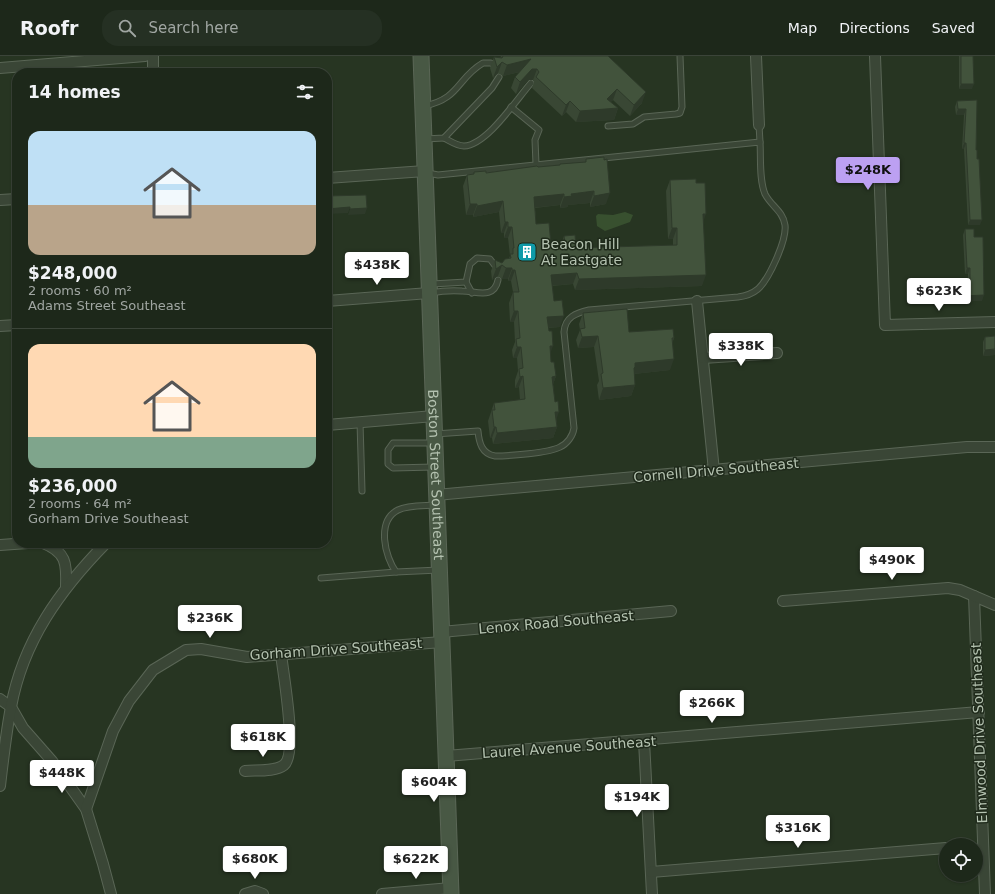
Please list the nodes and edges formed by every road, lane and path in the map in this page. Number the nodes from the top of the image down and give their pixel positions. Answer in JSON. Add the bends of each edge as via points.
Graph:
{"nodes":[{"id":1,"x":145,"y":56,"type":"edge"},
{"id":2,"x":152,"y":56,"type":"edge"},
{"id":3,"x":421,"y":56,"type":"edge"},
{"id":4,"x":680,"y":56,"type":"edge"},
{"id":5,"x":756,"y":56,"type":"edge"},
{"id":6,"x":875,"y":56,"type":"edge"},
{"id":7,"x":496,"y":66,"type":"edge"},
{"id":8,"x":0,"y":68,"type":"edge"},
{"id":9,"x":153,"y":68,"type":"edge"},
{"id":10,"x":499,"y":77,"type":"dead end"},
{"id":11,"x":531,"y":83,"type":"dead end"},
{"id":12,"x":423,"y":106,"type":"junction"},
{"id":13,"x":510,"y":107,"type":"junction"},
{"id":14,"x":759,"y":125,"type":"joint"},
{"id":15,"x":608,"y":126,"type":"dead end"},
{"id":16,"x":444,"y":138,"type":"junction"},
{"id":17,"x":424,"y":139,"type":"junction"},
{"id":18,"x":760,"y":142,"type":"junction"},
{"id":19,"x":536,"y":164,"type":"junction"},
{"id":20,"x":425,"y":171,"type":"junction"},
{"id":21,"x":332,"y":178,"type":"edge"},
{"id":22,"x":12,"y":199,"type":"edge"},
{"id":23,"x":0,"y":200,"type":"edge"},
{"id":24,"x":497,"y":270,"type":"edge"},
{"id":25,"x":498,"y":280,"type":"dead end"},
{"id":26,"x":466,"y":282,"type":"junction"},
{"id":27,"x":429,"y":289,"type":"junction"},
{"id":28,"x":472,"y":293,"type":"junction"},
{"id":29,"x":332,"y":300,"type":"edge"},
{"id":30,"x":697,"y":301,"type":"junction"},
{"id":31,"x":995,"y":322,"type":"edge"},
{"id":32,"x":12,"y":325,"type":"edge"},
{"id":33,"x":0,"y":326,"type":"edge"},
{"id":34,"x":777,"y":353,"type":"dead end"},
{"id":35,"x":704,"y":358,"type":"junction"},
{"id":36,"x":434,"y":416,"type":"junction"},
{"id":37,"x":360,"y":422,"type":"junction"},
{"id":38,"x":332,"y":425,"type":"edge"},
{"id":39,"x":435,"y":438,"type":"junction"},
{"id":40,"x":995,"y":447,"type":"edge"},
{"id":41,"x":435,"y":467,"type":"junction"},
{"id":42,"x":714,"y":471,"type":"junction"},
{"id":43,"x":362,"y":491,"type":"dead end"},
{"id":44,"x":436,"y":500,"type":"junction"},
{"id":45,"x":12,"y":544,"type":"edge"},
{"id":46,"x":0,"y":545,"type":"edge"},
{"id":47,"x":54,"y":548,"type":"edge"},
{"id":48,"x":101,"y":548,"type":"edge"},
{"id":49,"x":439,"y":570,"type":"junction"},
{"id":50,"x":396,"y":572,"type":"junction"},
{"id":51,"x":320,"y":578,"type":"dead end"},
{"id":52,"x":66,"y":587,"type":"junction"},
{"id":53,"x":974,"y":596,"type":"junction"},
{"id":54,"x":783,"y":600,"type":"dead end"},
{"id":55,"x":995,"y":604,"type":"edge"},
{"id":56,"x":671,"y":611,"type":"dead end"},
{"id":57,"x":441,"y":637,"type":"junction"},
{"id":58,"x":281,"y":654,"type":"junction"},
{"id":59,"x":0,"y":699,"type":"edge"},
{"id":60,"x":11,"y":707,"type":"junction"},
{"id":61,"x":979,"y":712,"type":"junction"},
{"id":62,"x":644,"y":741,"type":"junction"},
{"id":63,"x":446,"y":756,"type":"junction"},
{"id":64,"x":245,"y":771,"type":"dead end"},
{"id":65,"x":0,"y":786,"type":"edge"},
{"id":66,"x":86,"y":809,"type":"junction"},
{"id":67,"x":980,"y":838,"type":"edge"},
{"id":68,"x":939,"y":849,"type":"edge"},
{"id":69,"x":983,"y":861,"type":"edge"},
{"id":70,"x":652,"y":872,"type":"junction"},
{"id":71,"x":988,"y":888,"type":"edge"},
{"id":72,"x":451,"y":891,"type":"edge"},
{"id":73,"x":111,"y":894,"type":"edge"},
{"id":74,"x":245,"y":894,"type":"edge"},
{"id":75,"x":263,"y":894,"type":"edge"},
{"id":76,"x":382,"y":894,"type":"edge"},
{"id":77,"x":652,"y":894,"type":"edge"}],
"edges":[{"from":1,"to":8,"type":"street"},
{"from":2,"to":9,"type":"street"},
{"from":3,"to":12,"type":"street","name":"Boston Street Southeast"},
{"from":4,"to":15,"type":"lane","via":[[680,112],[644,116],[633,124]]},
{"from":5,"to":14,"type":"street"},
{"from":6,"to":31,"type":"street","via":[[885,326]]},
{"from":7,"to":12,"type":"lane","via":[[483,63],[448,98],[436,104]]},
{"from":10,"to":16,"type":"lane","via":[[492,88]]},
{"from":11,"to":13,"type":"lane"},
{"from":12,"to":17,"type":"street","name":"Boston Street Southeast"},
{"from":13,"to":16,"type":"lane","via":[[490,132],[473,143],[462,146]]},
{"from":13,"to":19,"type":"lane","via":[[539,130],[535,140]]},
{"from":14,"to":18,"type":"lane"},
{"from":16,"to":17,"type":"lane"},
{"from":17,"to":20,"type":"street","name":"Boston Street Southeast"},
{"from":18,"to":19,"type":"lane"},
{"from":18,"to":30,"type":"lane","via":[[763,188],[768,199],[782,215],[785,229],[783,240],[765,280],[754,292],[738,297]]},
{"from":19,"to":20,"type":"lane","via":[[438,175]]},
{"from":20,"to":21,"type":"street"},
{"from":20,"to":27,"type":"street","name":"Boston Street Southeast"},
{"from":22,"to":23,"type":"street"},
{"from":24,"to":26,"type":"lane","via":[[490,259],[477,258],[470,264]]},
{"from":25,"to":28,"type":"lane","via":[[491,291],[484,294]]},
{"from":26,"to":27,"type":"lane"},
{"from":26,"to":28,"type":"lane"},
{"from":27,"to":28,"type":"lane"},
{"from":27,"to":29,"type":"street"},
{"from":27,"to":36,"type":"street","name":"Boston Street Southeast"},
{"from":30,"to":35,"type":"street"},
{"from":30,"to":39,"type":"lane","via":[[589,310],[570,318],[564,332],[574,428],[570,439],[560,447],[549,451],[495,456],[487,454],[482,448],[478,431]]},
{"from":32,"to":33,"type":"street"},
{"from":34,"to":35,"type":"street"},
{"from":35,"to":42,"type":"street"},
{"from":36,"to":37,"type":"street"},
{"from":36,"to":39,"type":"street","name":"Boston Street Southeast"},
{"from":37,"to":38,"type":"street"},
{"from":37,"to":43,"type":"lane"},
{"from":39,"to":41,"type":"street","name":"Boston Street Southeast"},
{"from":39,"to":41,"type":"lane","via":[[394,443],[388,450],[388,464],[393,468]]},
{"from":40,"to":42,"type":"street","name":"Cornell Drive Southeast","via":[[967,447]]},
{"from":41,"to":44,"type":"street","name":"Boston Street Southeast"},
{"from":42,"to":44,"type":"street","name":"Cornell Drive Southeast"},
{"from":44,"to":49,"type":"street","name":"Boston Street Southeast"},
{"from":44,"to":50,"type":"lane","via":[[399,509],[389,518],[386,528],[386,553]]},
{"from":45,"to":46,"type":"street"},
{"from":47,"to":52,"type":"street","via":[[61,553],[66,566]]},
{"from":48,"to":52,"type":"street"},
{"from":49,"to":50,"type":"lane"},
{"from":49,"to":57,"type":"street","name":"Boston Street Southeast"},
{"from":50,"to":51,"type":"lane"},
{"from":52,"to":60,"type":"street","via":[[32,640],[22,664]]},
{"from":53,"to":54,"type":"street","via":[[960,590],[941,588]]},
{"from":53,"to":55,"type":"street"},
{"from":53,"to":61,"type":"street","name":"Elmwood Drive Southeast"},
{"from":56,"to":57,"type":"street","name":"Lenox Road Southeast"},
{"from":57,"to":58,"type":"street","name":"Gorham Drive Southeast"},
{"from":57,"to":63,"type":"street","name":"Boston Street Southeast"},
{"from":58,"to":64,"type":"street","via":[[289,716],[288,761],[278,768]]},
{"from":58,"to":66,"type":"street","name":"Gorham Drive Southeast","via":[[247,657],[201,649],[186,650],[153,670],[130,701],[113,732]]},
{"from":59,"to":60,"type":"street"},
{"from":60,"to":65,"type":"street"},
{"from":60,"to":66,"type":"street","via":[[23,728],[52,761]]},
{"from":61,"to":62,"type":"street","name":"Laurel Avenue Southeast"},
{"from":61,"to":67,"type":"street","name":"Elmwood Drive Southeast"},
{"from":62,"to":63,"type":"street","name":"Laurel Avenue Southeast"},
{"from":62,"to":70,"type":"street"},
{"from":63,"to":72,"type":"street","name":"Boston Street Southeast"},
{"from":66,"to":73,"type":"street"},
{"from":68,"to":70,"type":"street"},
{"from":69,"to":71,"type":"street","name":"Elmwood Drive Southeast"},
{"from":70,"to":77,"type":"street"},
{"from":72,"to":76,"type":"street"},
{"from":74,"to":75,"type":"street","via":[[255,891]]}]}
